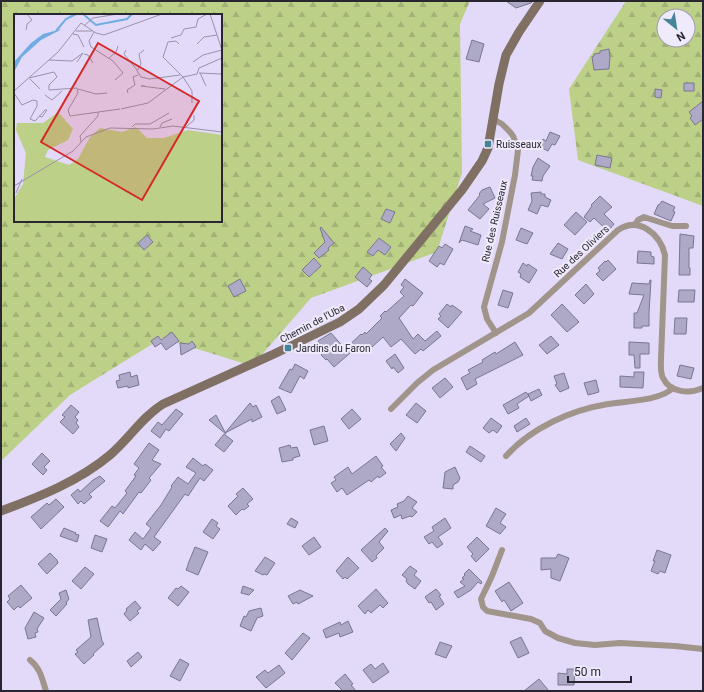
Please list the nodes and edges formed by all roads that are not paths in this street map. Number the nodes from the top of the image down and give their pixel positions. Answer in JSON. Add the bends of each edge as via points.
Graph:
{"nodes":[{"id":1,"x":540,"y":1,"type":"edge"},
{"id":2,"x":493,"y":119,"type":"junction"},
{"id":3,"x":635,"y":225,"type":"junction"},
{"id":4,"x":686,"y":226,"type":"dead end"},
{"id":5,"x":496,"y":333,"type":"junction"},
{"id":6,"x":673,"y":388,"type":"junction"},
{"id":7,"x":703,"y":388,"type":"edge"},
{"id":8,"x":391,"y":409,"type":"dead end"},
{"id":9,"x":506,"y":456,"type":"dead end"},
{"id":10,"x":1,"y":511,"type":"edge"},
{"id":11,"x":502,"y":550,"type":"dead end"},
{"id":12,"x":703,"y":649,"type":"edge"},
{"id":13,"x":30,"y":660,"type":"dead end"},
{"id":14,"x":46,"y":691,"type":"edge"}],
"edges":[{"from":1,"to":2,"type":"street","name":"Chemin de l'Uba","via":[[506,55]]},
{"from":2,"to":5,"type":"street","name":"Rue des Ruisseaux","via":[[510,132],[518,150],[502,242],[484,306],[487,319]]},
{"from":2,"to":10,"type":"street","name":"Chemin de l'Uba","via":[[486,152],[472,176],[389,279],[356,312],[288,348],[164,404],[150,414],[124,442],[98,464],[51,490]]},
{"from":3,"to":4,"type":"street","name":"Rue des Oliviers","via":[[644,217],[672,226]]},
{"from":3,"to":5,"type":"street","name":"Rue des Oliviers","via":[[618,230],[529,313]]},
{"from":3,"to":6,"type":"street","via":[[656,235],[664,250],[661,368],[663,378]]},
{"from":5,"to":8,"type":"street","name":"Rue des Oliviers","via":[[433,370]]},
{"from":6,"to":7,"type":"street","via":[[688,391]]},
{"from":6,"to":9,"type":"street","via":[[659,396],[602,406],[564,417],[522,441]]},
{"from":11,"to":12,"type":"street","via":[[481,599],[487,611],[531,619],[540,623],[545,631],[575,644],[620,643]]},
{"from":13,"to":14,"type":"street","via":[[41,673]]}]}
